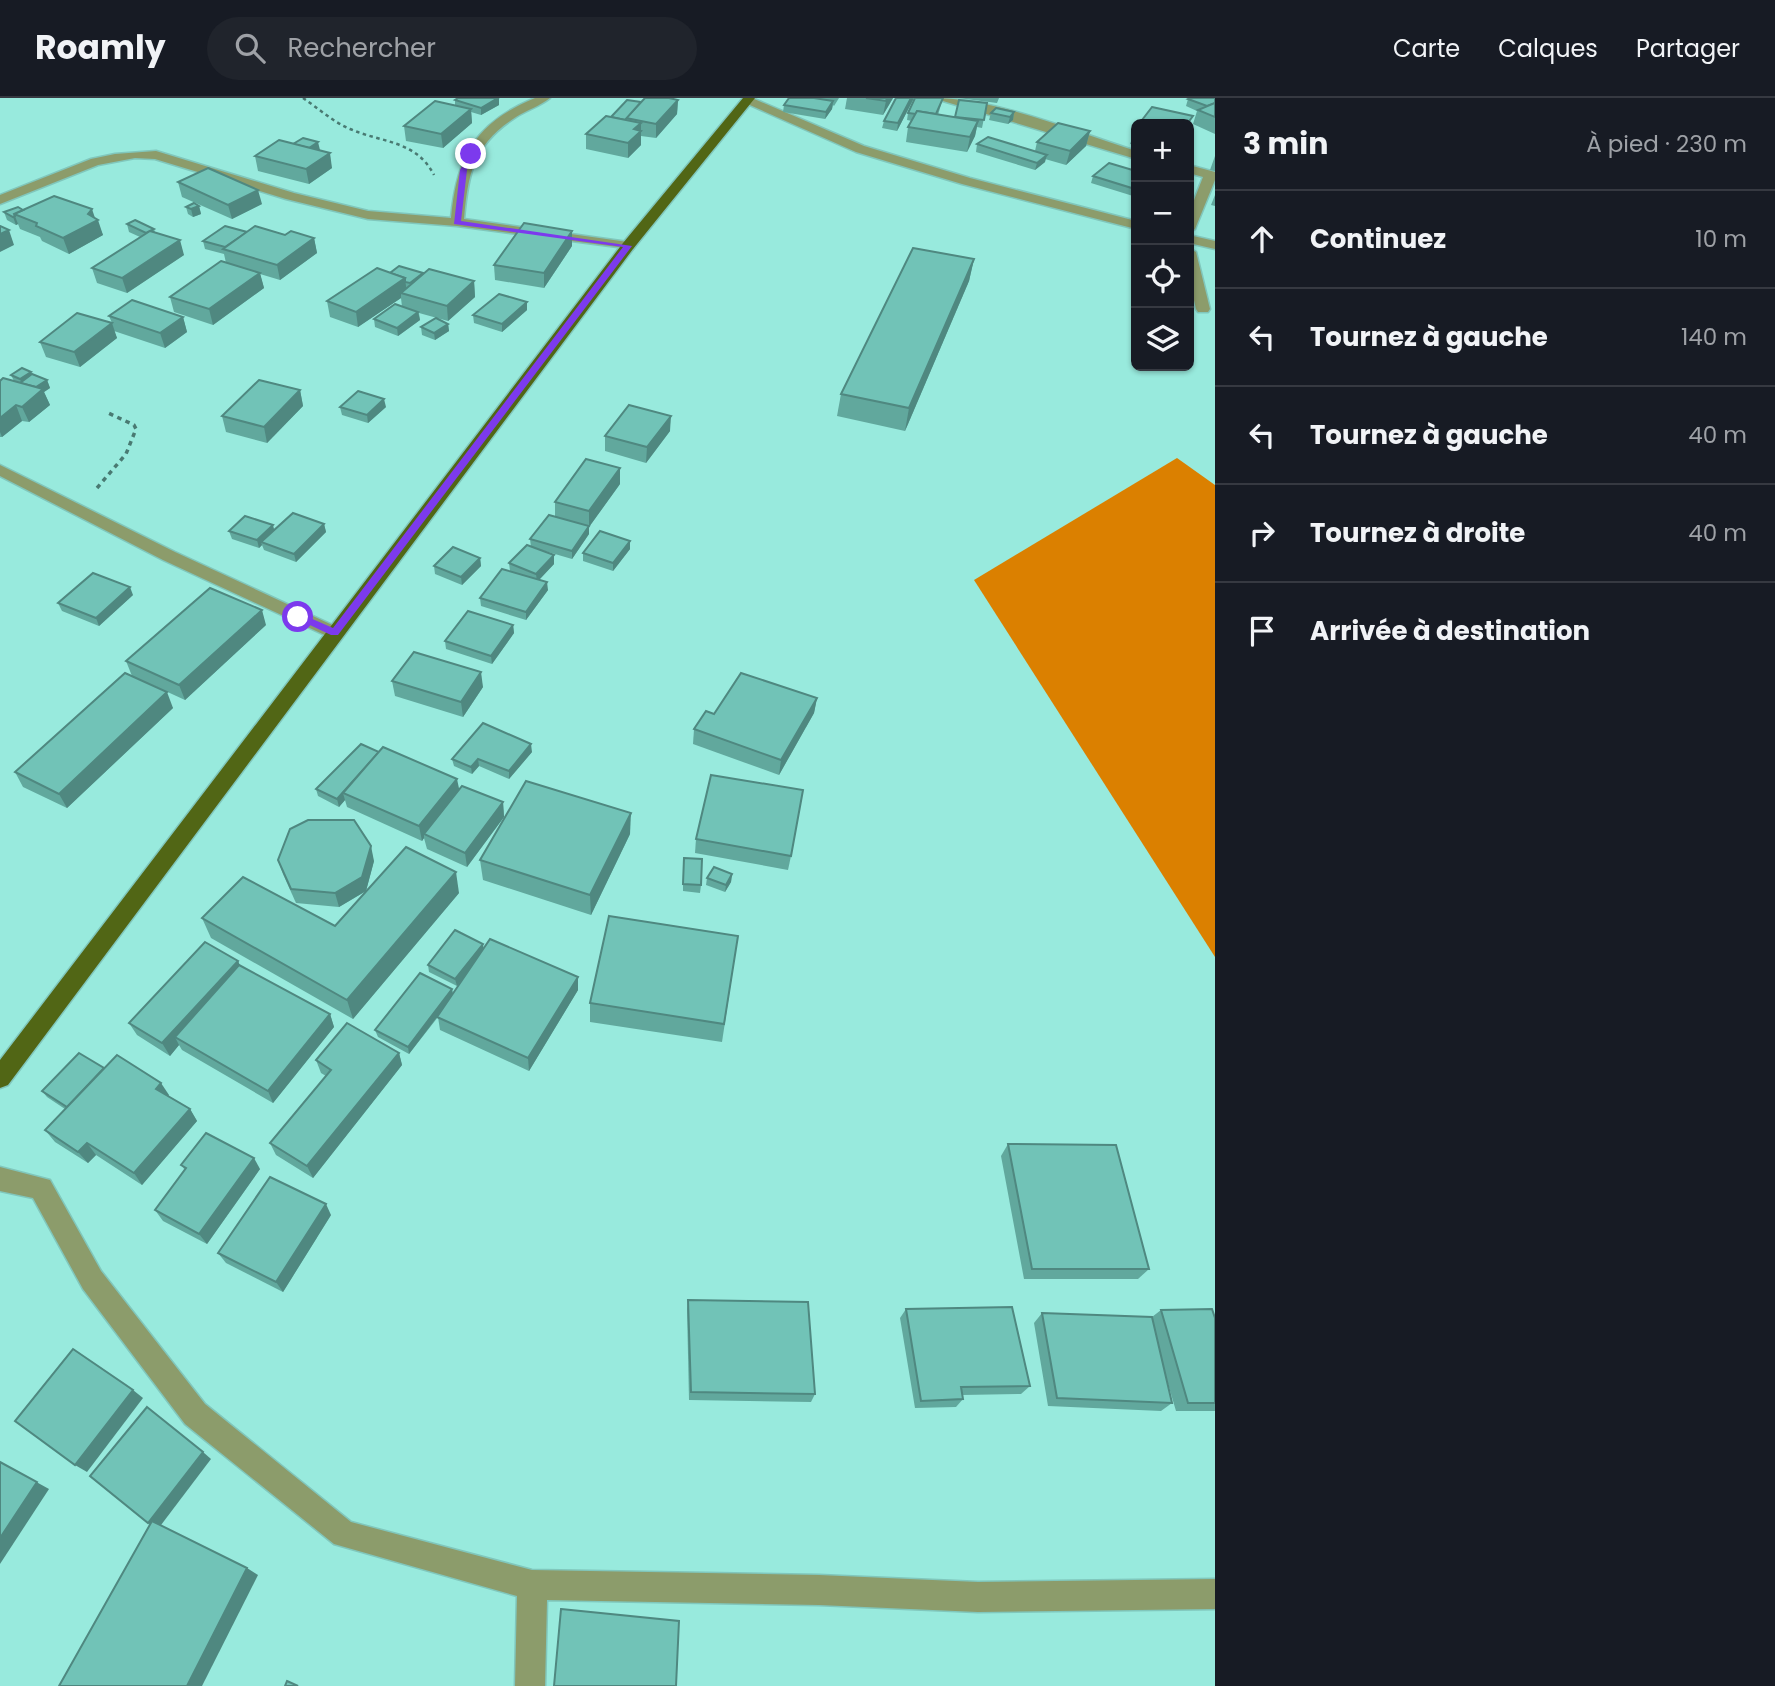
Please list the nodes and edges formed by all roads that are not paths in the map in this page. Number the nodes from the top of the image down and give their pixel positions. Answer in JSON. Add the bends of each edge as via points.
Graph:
{"nodes":[{"id":1,"x":544,"y":98,"type":"edge"},
{"id":2,"x":939,"y":98,"type":"edge"},
{"id":3,"x":748,"y":99,"type":"edge"},
{"id":4,"x":1131,"y":153,"type":"edge"},
{"id":5,"x":1194,"y":170,"type":"edge"},
{"id":6,"x":1213,"y":175,"type":"edge"},
{"id":7,"x":0,"y":200,"type":"edge"},
{"id":8,"x":1194,"y":218,"type":"edge"},
{"id":9,"x":457,"y":222,"type":"junction"},
{"id":10,"x":1131,"y":224,"type":"edge"},
{"id":11,"x":1194,"y":240,"type":"edge"},
{"id":12,"x":628,"y":246,"type":"junction"},
{"id":13,"x":1215,"y":246,"type":"edge"},
{"id":14,"x":1194,"y":272,"type":"edge"},
{"id":15,"x":1203,"y":309,"type":"dead end"},
{"id":16,"x":0,"y":470,"type":"edge"},
{"id":17,"x":335,"y":633,"type":"junction"},
{"id":18,"x":0,"y":1078,"type":"edge"},
{"id":19,"x":0,"y":1179,"type":"edge"},
{"id":20,"x":532,"y":1585,"type":"junction"},
{"id":21,"x":1215,"y":1594,"type":"edge"},
{"id":22,"x":530,"y":1686,"type":"edge"}],
"edges":[{"from":1,"to":9,"type":"street","via":[[509,116],[471,154],[464,170]]},
{"from":2,"to":4,"type":"street"},
{"from":3,"to":10,"type":"street","via":[[860,149]]},
{"from":3,"to":12,"type":"main road"},
{"from":5,"to":6,"type":"street"},
{"from":6,"to":8,"type":"street"},
{"from":7,"to":9,"type":"street","via":[[97,159],[139,154],[204,168],[334,208]]},
{"from":9,"to":12,"type":"street"},
{"from":11,"to":13,"type":"street"},
{"from":12,"to":17,"type":"main road"},
{"from":14,"to":15,"type":"street"},
{"from":16,"to":17,"type":"street"},
{"from":17,"to":18,"type":"main road"},
{"from":19,"to":20,"type":"street","via":[[41,1188],[92,1280],[195,1414],[344,1534]]},
{"from":20,"to":21,"type":"street","via":[[978,1597]]},
{"from":20,"to":22,"type":"street"}]}
